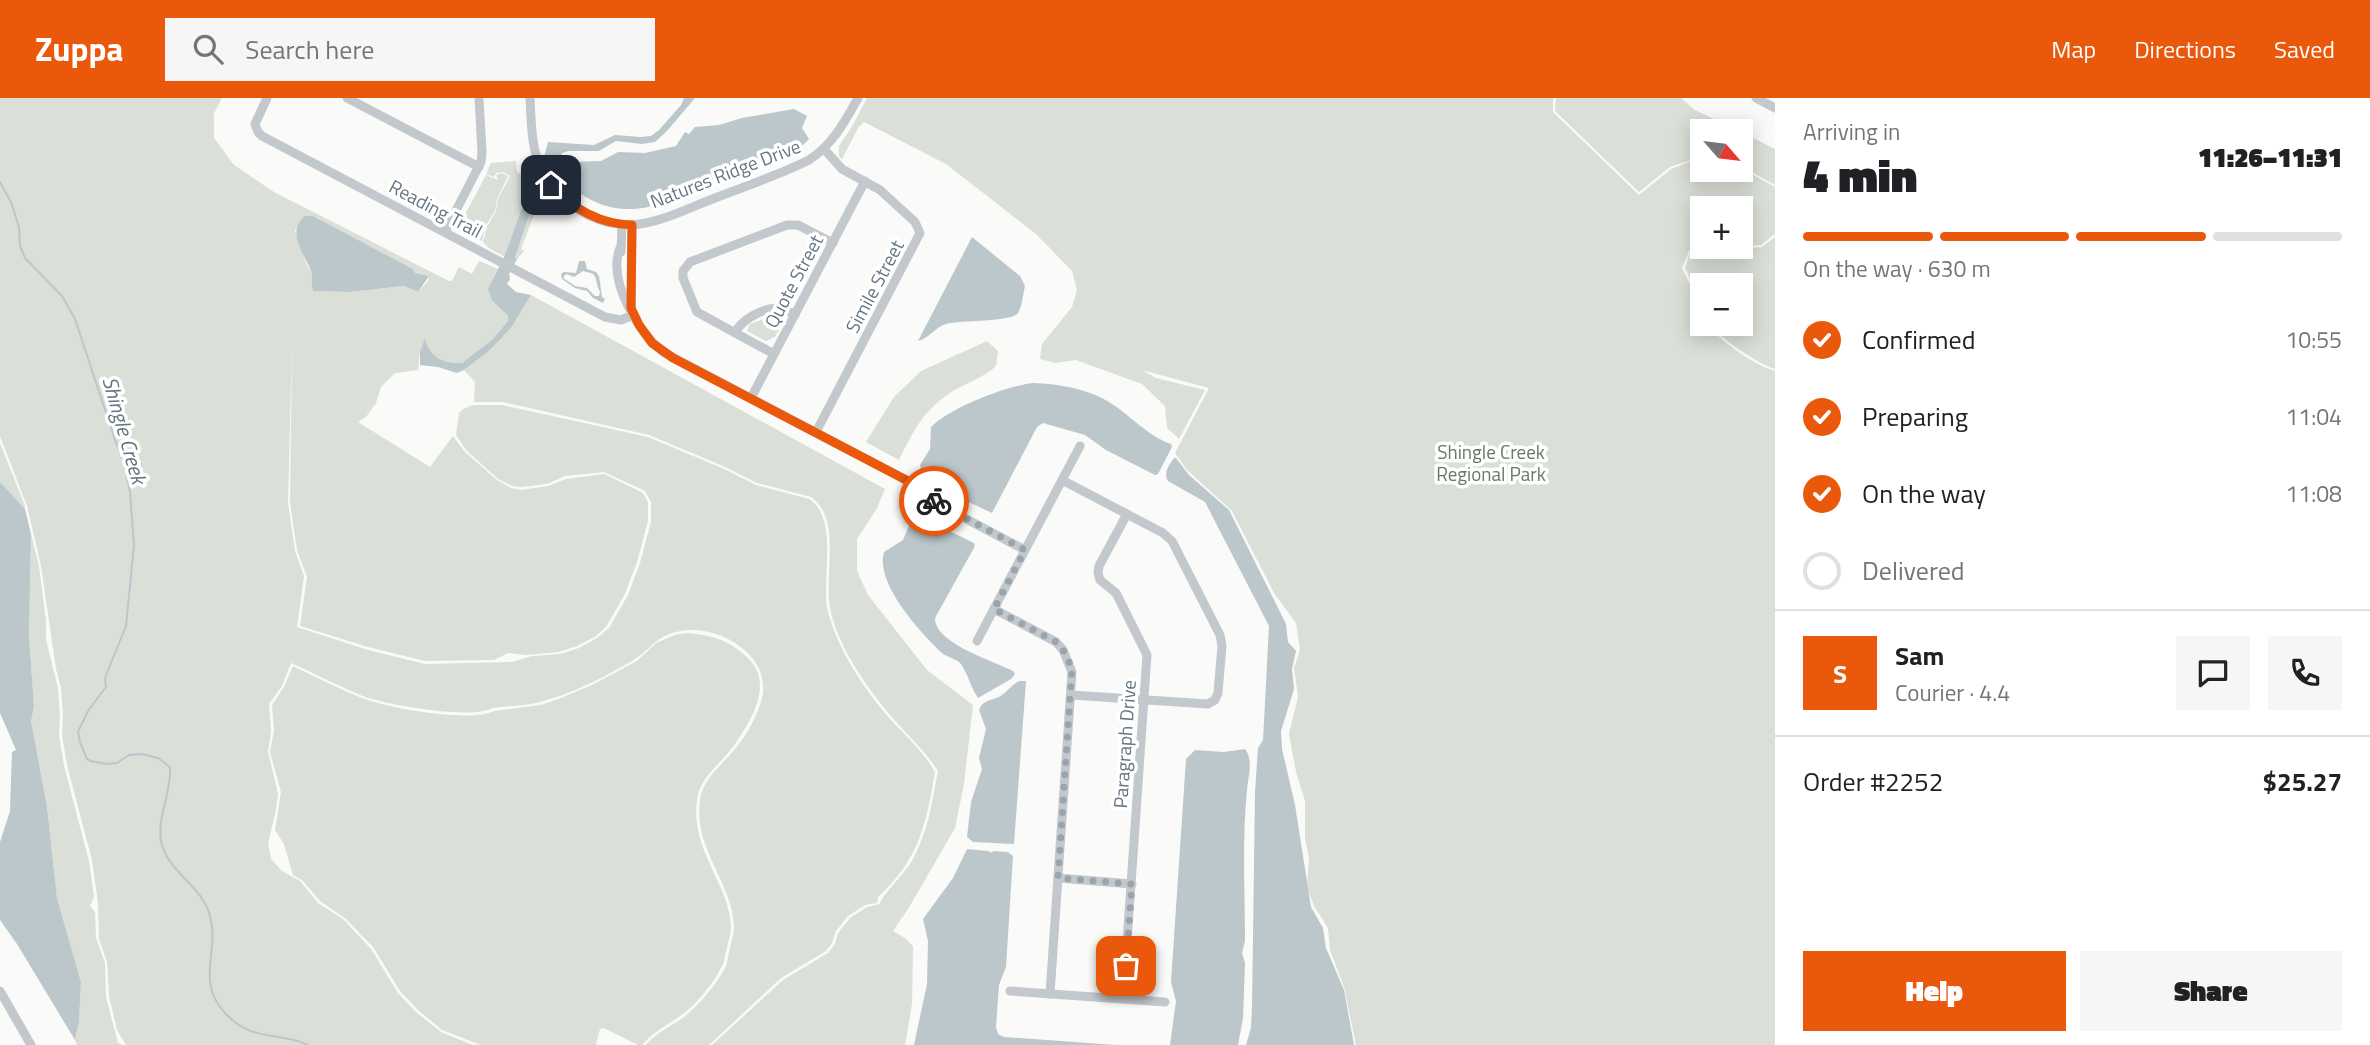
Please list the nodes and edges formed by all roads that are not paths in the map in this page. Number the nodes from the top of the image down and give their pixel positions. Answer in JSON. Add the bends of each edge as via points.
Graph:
{"nodes":[{"id":1,"x":267,"y":98,"type":"edge"},
{"id":2,"x":479,"y":98,"type":"edge"},
{"id":3,"x":530,"y":98,"type":"edge"},
{"id":4,"x":858,"y":98,"type":"edge"},
{"id":5,"x":1756,"y":98,"type":"edge"},
{"id":6,"x":350,"y":99,"type":"edge"},
{"id":7,"x":1775,"y":107,"type":"edge"},
{"id":8,"x":824,"y":149,"type":"junction"},
{"id":9,"x":479,"y":167,"type":"junction"},
{"id":10,"x":865,"y":181,"type":"junction"},
{"id":11,"x":622,"y":224,"type":"junction"},
{"id":12,"x":632,"y":225,"type":"junction"},
{"id":13,"x":445,"y":232,"type":"junction"},
{"id":14,"x":832,"y":243,"type":"junction"},
{"id":15,"x":632,"y":312,"type":"junction"},
{"id":16,"x":795,"y":314,"type":"junction"},
{"id":17,"x":735,"y":333,"type":"junction"},
{"id":18,"x":774,"y":354,"type":"junction"},
{"id":19,"x":751,"y":398,"type":"junction"},
{"id":20,"x":816,"y":432,"type":"junction"},
{"id":21,"x":1080,"y":446,"type":"dead end"},
{"id":22,"x":1062,"y":480,"type":"junction"},
{"id":23,"x":1127,"y":514,"type":"junction"},
{"id":24,"x":1025,"y":550,"type":"junction"},
{"id":25,"x":994,"y":609,"type":"junction"},
{"id":26,"x":977,"y":641,"type":"dead end"},
{"id":27,"x":1071,"y":695,"type":"junction"},
{"id":28,"x":1144,"y":700,"type":"junction"},
{"id":29,"x":1058,"y":878,"type":"junction"},
{"id":30,"x":1132,"y":884,"type":"junction"},
{"id":31,"x":0,"y":990,"type":"edge"},
{"id":32,"x":1010,"y":991,"type":"dead end"},
{"id":33,"x":1050,"y":994,"type":"junction"},
{"id":34,"x":1123,"y":999,"type":"junction"},
{"id":35,"x":1165,"y":1002,"type":"dead end"},
{"id":36,"x":31,"y":1045,"type":"edge"}],
"edges":[{"from":1,"to":13,"type":"street","name":"Reading Trail","via":[[256,121],[260,134]]},
{"from":2,"to":9,"type":"street"},
{"from":3,"to":11,"type":"street","name":"Natures Ridge Drive","via":[[533,138],[551,185],[580,210]]},
{"from":4,"to":8,"type":"street","name":"Natures Ridge Drive","via":[[839,133]]},
{"from":5,"to":7,"type":"street"},
{"from":6,"to":9,"type":"street"},
{"from":8,"to":10,"type":"street","name":"Simile Street","via":[[846,171]]},
{"from":8,"to":12,"type":"street","name":"Natures Ridge Drive","via":[[795,167],[664,218]]},
{"from":9,"to":13,"type":"street"},
{"from":10,"to":14,"type":"street","name":"Quote Street"},
{"from":10,"to":20,"type":"street","name":"Simile Street","via":[[915,222],[919,236]]},
{"from":11,"to":12,"type":"street","name":"Natures Ridge Drive"},
{"from":11,"to":15,"type":"street","via":[[617,255],[621,293]]},
{"from":12,"to":15,"type":"street"},
{"from":13,"to":15,"type":"street","name":"Reading Trail","via":[[605,317],[621,320]]},
{"from":14,"to":16,"type":"street","name":"Quote Street"},
{"from":14,"to":17,"type":"street","via":[[798,225],[787,225],[687,264],[683,278],[697,312]]},
{"from":15,"to":19,"type":"street","via":[[663,352]]},
{"from":16,"to":17,"type":"street","via":[[775,308],[745,319]]},
{"from":16,"to":18,"type":"street","name":"Quote Street"},
{"from":17,"to":18,"type":"street"},
{"from":18,"to":19,"type":"street","name":"Quote Street"},
{"from":19,"to":20,"type":"street"},
{"from":20,"to":24,"type":"street"},
{"from":21,"to":22,"type":"street"},
{"from":22,"to":23,"type":"street"},
{"from":22,"to":24,"type":"street"},
{"from":23,"to":28,"type":"street","name":"Paragraph Drive","via":[[1098,573],[1102,583],[1116,593],[1146,651]]},
{"from":23,"to":28,"type":"street","via":[[1172,541],[1222,640],[1219,693],[1212,702]]},
{"from":24,"to":25,"type":"street"},
{"from":25,"to":26,"type":"street"},
{"from":25,"to":27,"type":"street","via":[[1060,645],[1072,668]]},
{"from":27,"to":28,"type":"street"},
{"from":27,"to":29,"type":"street"},
{"from":28,"to":30,"type":"street","name":"Paragraph Drive"},
{"from":29,"to":30,"type":"street"},
{"from":29,"to":33,"type":"street"},
{"from":30,"to":34,"type":"street","name":"Paragraph Drive"},
{"from":31,"to":36,"type":"street"},
{"from":32,"to":33,"type":"street"},
{"from":33,"to":34,"type":"street"},
{"from":34,"to":35,"type":"street"}]}
